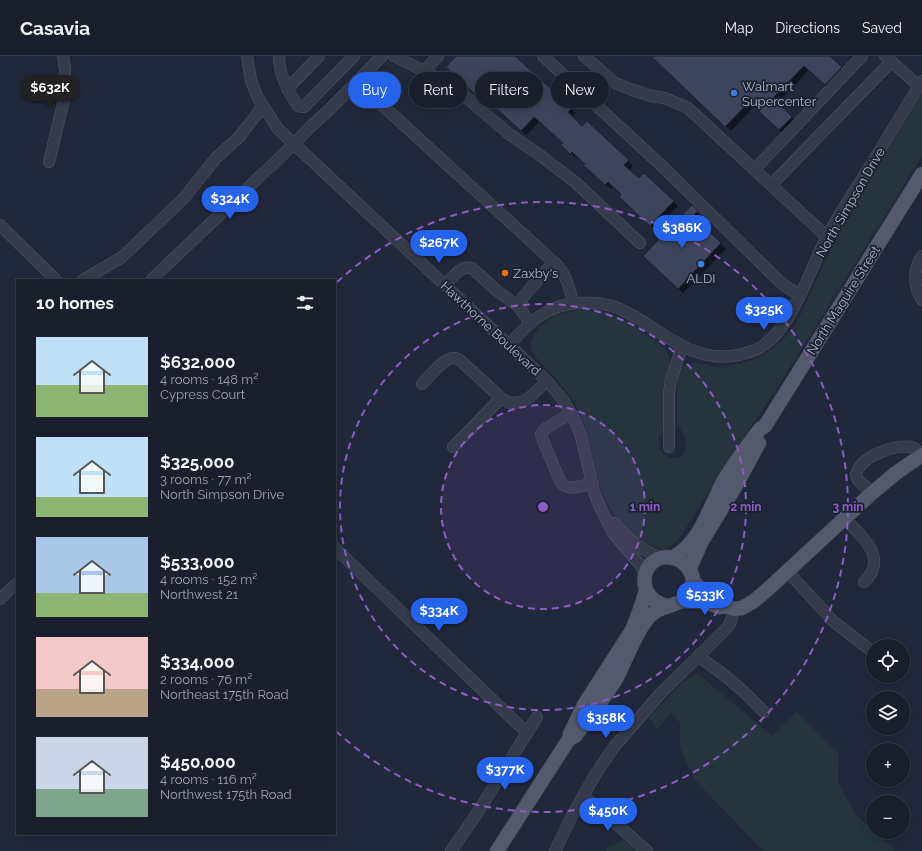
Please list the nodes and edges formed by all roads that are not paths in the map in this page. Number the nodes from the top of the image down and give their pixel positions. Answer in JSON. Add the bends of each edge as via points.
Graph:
{"nodes":[{"id":1,"x":63,"y":56,"type":"edge"},
{"id":2,"x":247,"y":56,"type":"edge"},
{"id":3,"x":320,"y":56,"type":"edge"},
{"id":4,"x":354,"y":56,"type":"edge"},
{"id":5,"x":382,"y":56,"type":"edge"},
{"id":6,"x":394,"y":56,"type":"edge"},
{"id":7,"x":438,"y":56,"type":"edge"},
{"id":8,"x":542,"y":56,"type":"edge"},
{"id":9,"x":584,"y":56,"type":"edge"},
{"id":10,"x":862,"y":56,"type":"edge"},
{"id":11,"x":281,"y":58,"type":"edge"},
{"id":12,"x":888,"y":59,"type":"edge"},
{"id":13,"x":424,"y":71,"type":"junction"},
{"id":14,"x":367,"y":72,"type":"edge"},
{"id":15,"x":921,"y":84,"type":"edge"},
{"id":16,"x":287,"y":89,"type":"junction"},
{"id":17,"x":348,"y":91,"type":"edge"},
{"id":18,"x":263,"y":106,"type":"junction"},
{"id":19,"x":385,"y":108,"type":"edge"},
{"id":20,"x":294,"y":144,"type":"junction"},
{"id":21,"x":49,"y":162,"type":"dead end"},
{"id":22,"x":755,"y":169,"type":"junction"},
{"id":23,"x":922,"y":174,"type":"edge"},
{"id":24,"x":772,"y":184,"type":"junction"},
{"id":25,"x":0,"y":226,"type":"edge"},
{"id":26,"x":827,"y":237,"type":"junction"},
{"id":27,"x":640,"y":243,"type":"dead end"},
{"id":28,"x":922,"y":256,"type":"edge"},
{"id":29,"x":554,"y":262,"type":"junction"},
{"id":30,"x":55,"y":279,"type":"edge"},
{"id":31,"x":86,"y":279,"type":"edge"},
{"id":32,"x":152,"y":279,"type":"edge"},
{"id":33,"x":445,"y":285,"type":"junction"},
{"id":34,"x":800,"y":294,"type":"junction"},
{"id":35,"x":922,"y":300,"type":"edge"},
{"id":36,"x":573,"y":303,"type":"junction"},
{"id":37,"x":519,"y":306,"type":"junction"},
{"id":38,"x":530,"y":323,"type":"junction"},
{"id":39,"x":509,"y":345,"type":"junction"},
{"id":40,"x":682,"y":347,"type":"junction"},
{"id":41,"x":548,"y":381,"type":"junction"},
{"id":42,"x":422,"y":384,"type":"dead end"},
{"id":43,"x":500,"y":398,"type":"junction"},
{"id":44,"x":571,"y":413,"type":"junction"},
{"id":45,"x":765,"y":426,"type":"junction"},
{"id":46,"x":452,"y":447,"type":"dead end"},
{"id":47,"x":670,"y":447,"type":"dead end"},
{"id":48,"x":922,"y":455,"type":"edge"},
{"id":49,"x":592,"y":484,"type":"junction"},
{"id":50,"x":872,"y":493,"type":"junction"},
{"id":51,"x":606,"y":518,"type":"junction"},
{"id":52,"x":845,"y":519,"type":"junction"},
{"id":53,"x":336,"y":549,"type":"edge"},
{"id":54,"x":667,"y":558,"type":"junction"},
{"id":55,"x":788,"y":572,"type":"junction"},
{"id":56,"x":645,"y":575,"type":"junction"},
{"id":57,"x":691,"y":575,"type":"junction"},
{"id":58,"x":864,"y":582,"type":"dead end"},
{"id":59,"x":16,"y":584,"type":"edge"},
{"id":60,"x":646,"y":591,"type":"junction"},
{"id":61,"x":0,"y":599,"type":"edge"},
{"id":62,"x":683,"y":601,"type":"junction"},
{"id":63,"x":667,"y":606,"type":"junction"},
{"id":64,"x":730,"y":608,"type":"junction"},
{"id":65,"x":866,"y":647,"type":"edge"},
{"id":66,"x":698,"y":656,"type":"junction"},
{"id":67,"x":764,"y":712,"type":"dead end"},
{"id":68,"x":537,"y":717,"type":"dead end"},
{"id":69,"x":527,"y":733,"type":"junction"},
{"id":70,"x":569,"y":739,"type":"junction"},
{"id":71,"x":583,"y":796,"type":"junction"},
{"id":72,"x":451,"y":851,"type":"edge"},
{"id":73,"x":497,"y":851,"type":"edge"},
{"id":74,"x":555,"y":851,"type":"edge"},
{"id":75,"x":647,"y":851,"type":"edge"}],
"edges":[{"from":1,"to":21,"type":"street","via":[[64,100]]},
{"from":2,"to":18,"type":"street","name":"Hawthorne Boulevard","via":[[251,81]]},
{"from":3,"to":16,"type":"street"},
{"from":4,"to":16,"type":"street","via":[[304,107],[298,106]]},
{"from":5,"to":14,"type":"street"},
{"from":6,"to":13,"type":"street"},
{"from":7,"to":13,"type":"street"},
{"from":8,"to":34,"type":"street","via":[[664,168],[777,279]]},
{"from":9,"to":22,"type":"street","via":[[615,82],[688,108]]},
{"from":10,"to":22,"type":"street"},
{"from":11,"to":16,"type":"street","via":[[281,72]]},
{"from":12,"to":15,"type":"street"},
{"from":12,"to":24,"type":"street"},
{"from":13,"to":27,"type":"street","via":[[453,86],[509,134],[575,182]]},
{"from":15,"to":26,"type":"street","name":"North Simpson Drive"},
{"from":17,"to":20,"type":"street"},
{"from":18,"to":20,"type":"street","name":"Hawthorne Boulevard","via":[[278,129]]},
{"from":18,"to":31,"type":"street","via":[[240,136],[216,158],[183,199],[122,257]]},
{"from":19,"to":29,"type":"street"},
{"from":20,"to":32,"type":"street"},
{"from":20,"to":33,"type":"street","name":"Hawthorne Boulevard"},
{"from":22,"to":24,"type":"street"},
{"from":23,"to":45,"type":"main road","name":"North Maguire Street"},
{"from":24,"to":26,"type":"street"},
{"from":25,"to":30,"type":"street"},
{"from":26,"to":34,"type":"street","name":"North Simpson Drive"},
{"from":28,"to":35,"type":"street","via":[[915,274],[917,291]]},
{"from":29,"to":36,"type":"street","via":[[564,273]]},
{"from":29,"to":37,"type":"street","via":[[523,297]]},
{"from":33,"to":37,"type":"street","via":[[461,269],[472,268],[496,290]]},
{"from":33,"to":39,"type":"street","name":"Hawthorne Boulevard"},
{"from":34,"to":40,"type":"street","name":"North Simpson Drive","via":[[788,318],[761,348],[745,354],[714,356]]},
{"from":36,"to":38,"type":"street","name":"North Simpson Drive","via":[[556,306]]},
{"from":36,"to":40,"type":"street","name":"North Simpson Drive","via":[[589,302],[617,308]]},
{"from":37,"to":38,"type":"street"},
{"from":38,"to":39,"type":"street","name":"North Simpson Drive"},
{"from":39,"to":41,"type":"street","name":"Hawthorne Boulevard"},
{"from":40,"to":47,"type":"street","via":[[671,379],[669,394]]},
{"from":41,"to":43,"type":"street","via":[[522,402],[510,402]]},
{"from":41,"to":44,"type":"street","name":"Hawthorne Boulevard"},
{"from":42,"to":43,"type":"street","via":[[443,362],[455,358]]},
{"from":43,"to":46,"type":"street"},
{"from":44,"to":49,"type":"street","name":"Hawthorne Boulevard","via":[[581,436]]},
{"from":44,"to":49,"type":"street","via":[[545,429],[541,434],[542,438],[564,486],[568,488]]},
{"from":45,"to":54,"type":"main road","name":"North Maguire Street","via":[[760,429],[730,470],[696,536],[685,550]]},
{"from":45,"to":57,"type":"main road","name":"North Maguire Street","via":[[735,487],[702,541]]},
{"from":48,"to":50,"type":"main road"},
{"from":48,"to":50,"type":"street","via":[[912,447],[898,447],[879,452],[870,458],[859,468],[856,475]]},
{"from":49,"to":51,"type":"street","name":"Hawthorne Boulevard"},
{"from":50,"to":52,"type":"main road"},
{"from":51,"to":54,"type":"street","name":"Hawthorne Boulevard","via":[[650,554]]},
{"from":51,"to":56,"type":"street","name":"Hawthorne Boulevard","via":[[613,533],[641,566]]},
{"from":52,"to":55,"type":"main road"},
{"from":52,"to":58,"type":"street","via":[[862,537],[873,554],[874,568]]},
{"from":53,"to":69,"type":"street"},
{"from":54,"to":56,"type":"main road","via":[[652,564]]},
{"from":54,"to":57,"type":"main road","via":[[681,562]]},
{"from":55,"to":64,"type":"main road","via":[[754,601],[742,608]]},
{"from":55,"to":65,"type":"street","via":[[834,622]]},
{"from":56,"to":60,"type":"main road"},
{"from":57,"to":62,"type":"main road","via":[[690,591]]},
{"from":57,"to":64,"type":"main road","via":[[705,593]]},
{"from":59,"to":61,"type":"street"},
{"from":60,"to":63,"type":"main road","via":[[653,600]]},
{"from":60,"to":70,"type":"main road","via":[[632,630],[584,706]]},
{"from":62,"to":63,"type":"main road"},
{"from":62,"to":64,"type":"main road","via":[[704,602]]},
{"from":63,"to":70,"type":"main road","via":[[655,611],[642,626],[621,670],[604,697],[575,736]]},
{"from":64,"to":66,"type":"street","via":[[730,624]]},
{"from":66,"to":67,"type":"street","via":[[722,672]]},
{"from":66,"to":71,"type":"street","via":[[660,694],[614,747]]},
{"from":68,"to":69,"type":"street"},
{"from":69,"to":72,"type":"street"},
{"from":70,"to":73,"type":"main road"},
{"from":71,"to":74,"type":"street"},
{"from":71,"to":75,"type":"street"}]}
